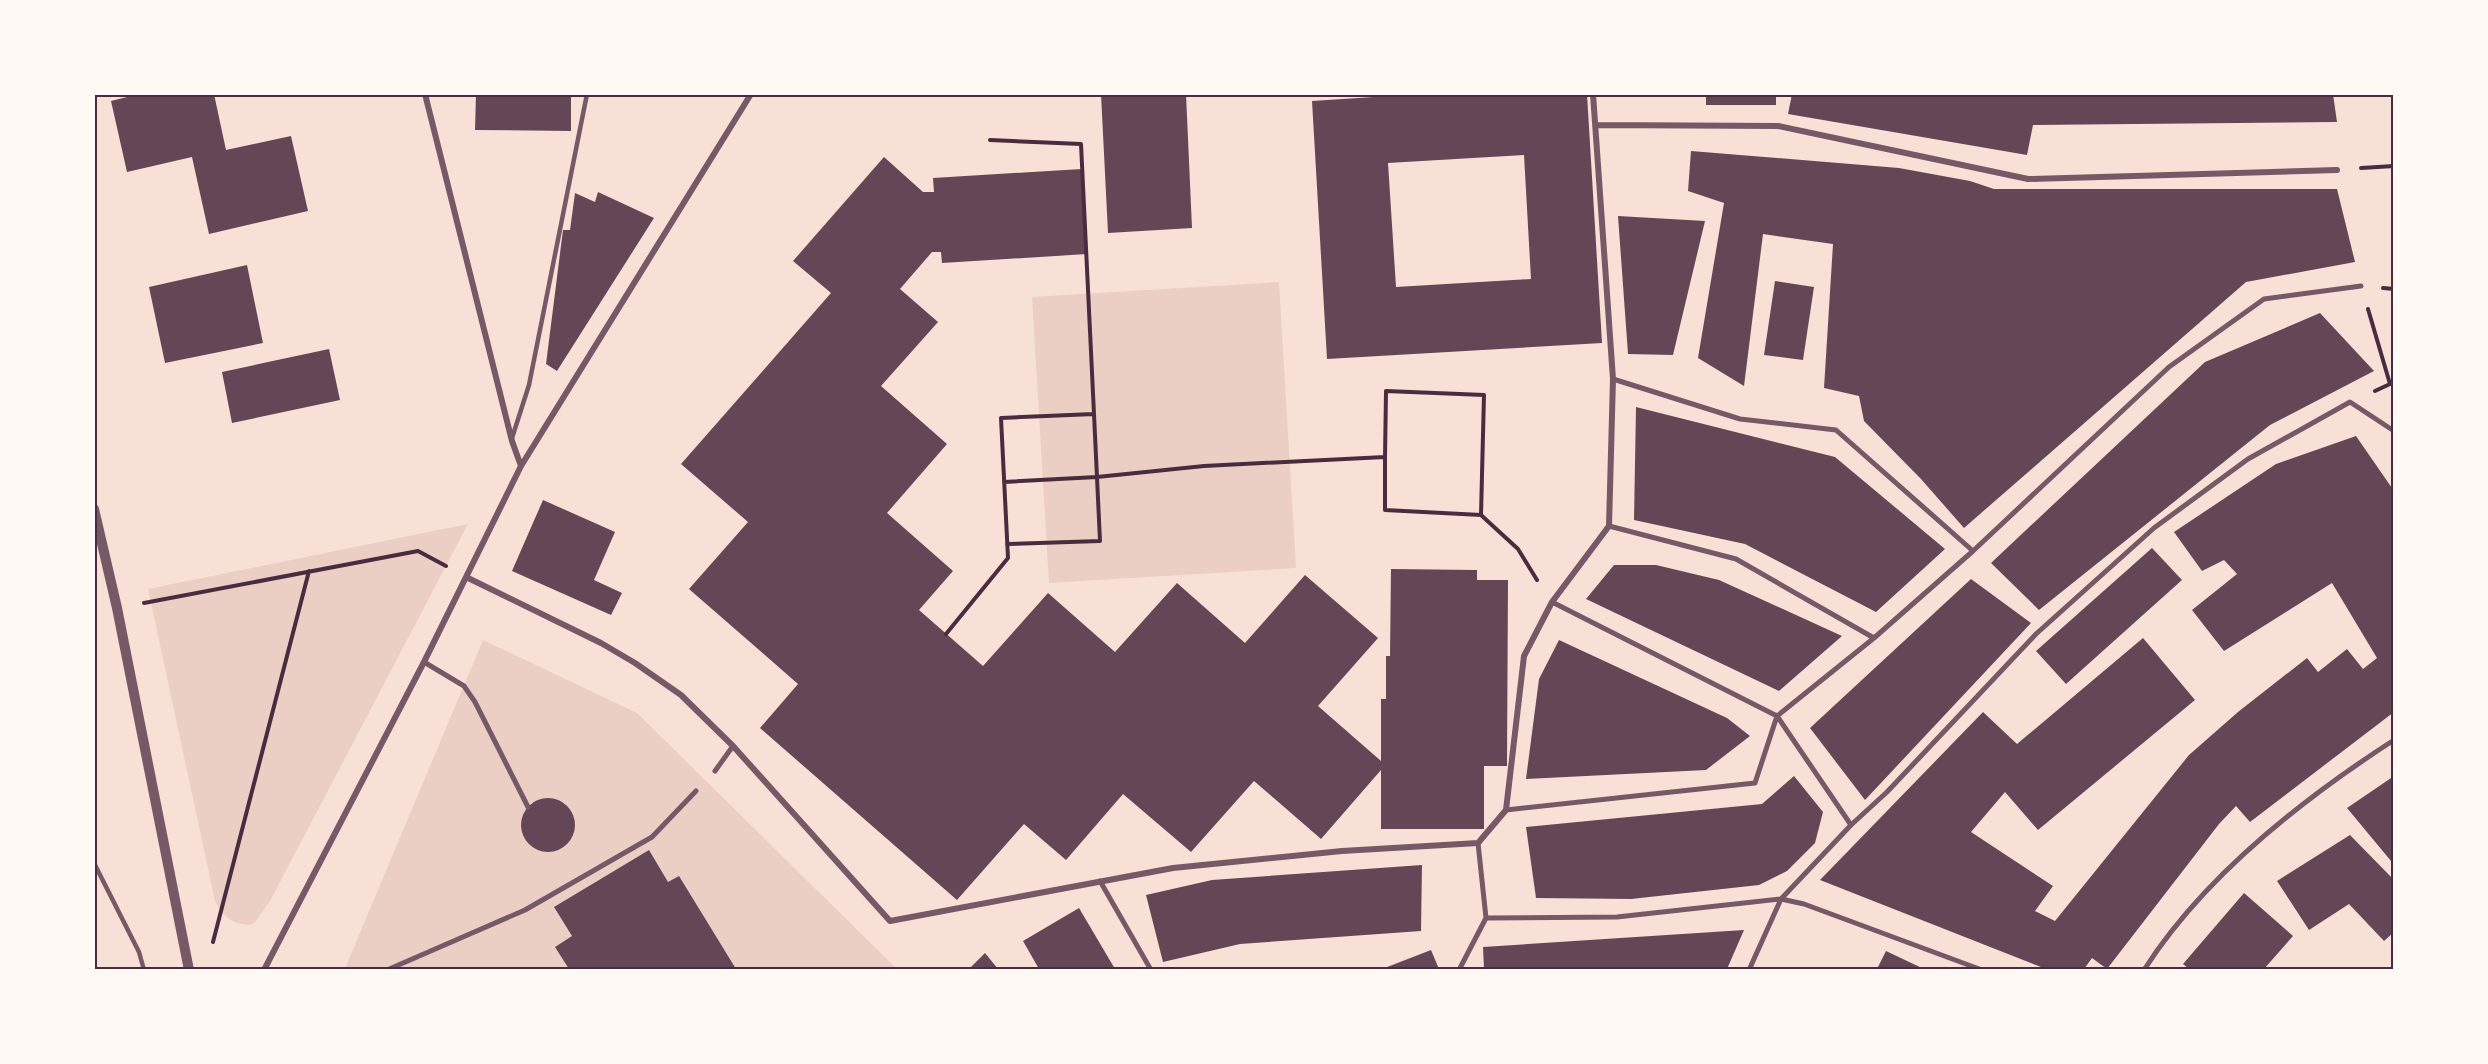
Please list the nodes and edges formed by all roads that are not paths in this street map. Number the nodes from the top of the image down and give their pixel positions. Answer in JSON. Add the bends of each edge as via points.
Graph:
{"nodes":[{"id":1,"x":425,"y":94,"type":"edge"},
{"id":2,"x":587,"y":94,"type":"edge"},
{"id":3,"x":751,"y":94,"type":"edge"},
{"id":4,"x":1593,"y":94,"type":"edge"},
{"id":5,"x":1596,"y":125,"type":"junction"},
{"id":6,"x":2337,"y":170,"type":"road end"},
{"id":7,"x":2361,"y":286,"type":"road end"},
{"id":8,"x":1613,"y":380,"type":"junction"},
{"id":9,"x":2394,"y":431,"type":"edge"},
{"id":10,"x":512,"y":441,"type":"junction"},
{"id":11,"x":521,"y":466,"type":"junction"},
{"id":12,"x":94,"y":509,"type":"edge"},
{"id":13,"x":1609,"y":526,"type":"junction"},
{"id":14,"x":1973,"y":551,"type":"junction"},
{"id":15,"x":466,"y":577,"type":"junction"},
{"id":16,"x":1552,"y":602,"type":"junction"},
{"id":17,"x":1874,"y":638,"type":"junction"},
{"id":18,"x":424,"y":662,"type":"junction"},
{"id":19,"x":1777,"y":716,"type":"junction"},
{"id":20,"x":2394,"y":740,"type":"edge"},
{"id":21,"x":733,"y":746,"type":"junction"},
{"id":22,"x":715,"y":771,"type":"dead end"},
{"id":23,"x":696,"y":791,"type":"dead end"},
{"id":24,"x":528,"y":807,"type":"dead end"},
{"id":25,"x":1506,"y":810,"type":"junction"},
{"id":26,"x":1851,"y":825,"type":"junction"},
{"id":27,"x":1478,"y":843,"type":"junction"},
{"id":28,"x":94,"y":863,"type":"edge"},
{"id":29,"x":1100,"y":881,"type":"junction"},
{"id":30,"x":1780,"y":899,"type":"junction"},
{"id":31,"x":1486,"y":918,"type":"junction"},
{"id":32,"x":144,"y":969,"type":"edge"},
{"id":33,"x":189,"y":969,"type":"edge"},
{"id":34,"x":264,"y":969,"type":"edge"},
{"id":35,"x":387,"y":969,"type":"edge"},
{"id":36,"x":1150,"y":969,"type":"edge"},
{"id":37,"x":1459,"y":969,"type":"edge"},
{"id":38,"x":1749,"y":969,"type":"edge"},
{"id":39,"x":1982,"y":969,"type":"edge"},
{"id":40,"x":2144,"y":969,"type":"edge"}],
"edges":[{"from":1,"to":10,"type":"street"},
{"from":2,"to":10,"type":"lane","via":[[529,385]]},
{"from":3,"to":11,"type":"street"},
{"from":4,"to":5,"type":"street"},
{"from":5,"to":6,"type":"street","via":[[1778,126],[2028,179]]},
{"from":5,"to":8,"type":"street"},
{"from":7,"to":14,"type":"street","via":[[2264,299],[2169,367]]},
{"from":8,"to":13,"type":"street"},
{"from":8,"to":14,"type":"street","via":[[1740,419],[1836,430]]},
{"from":9,"to":26,"type":"street","via":[[2350,402],[2248,459],[2154,528],[2036,634]]},
{"from":10,"to":11,"type":"street"},
{"from":11,"to":15,"type":"street"},
{"from":12,"to":33,"type":"street"},
{"from":13,"to":16,"type":"street"},
{"from":13,"to":17,"type":"street","via":[[1736,559]]},
{"from":14,"to":17,"type":"street"},
{"from":15,"to":18,"type":"street"},
{"from":15,"to":21,"type":"street","via":[[635,663],[681,695]]},
{"from":16,"to":19,"type":"street"},
{"from":16,"to":25,"type":"street","via":[[1524,656]]},
{"from":17,"to":19,"type":"street"},
{"from":18,"to":24,"type":"street","via":[[464,686]]},
{"from":18,"to":34,"type":"street"},
{"from":19,"to":25,"type":"street","via":[[1755,783]]},
{"from":19,"to":26,"type":"street"},
{"from":20,"to":40,"type":"street","via":[[2316,796],[2230,866],[2179,922]]},
{"from":21,"to":22,"type":"street"},
{"from":21,"to":29,"type":"street","via":[[890,921]]},
{"from":23,"to":35,"type":"street","via":[[652,837],[525,910]]},
{"from":25,"to":27,"type":"street"},
{"from":26,"to":30,"type":"street"},
{"from":27,"to":29,"type":"street","via":[[1342,851],[1173,868]]},
{"from":27,"to":31,"type":"street"},
{"from":28,"to":32,"type":"lane"},
{"from":29,"to":36,"type":"street"},
{"from":30,"to":31,"type":"street","via":[[1617,916]]},
{"from":30,"to":38,"type":"street"},
{"from":30,"to":39,"type":"street","via":[[1804,904]]},
{"from":31,"to":37,"type":"street"}]}
